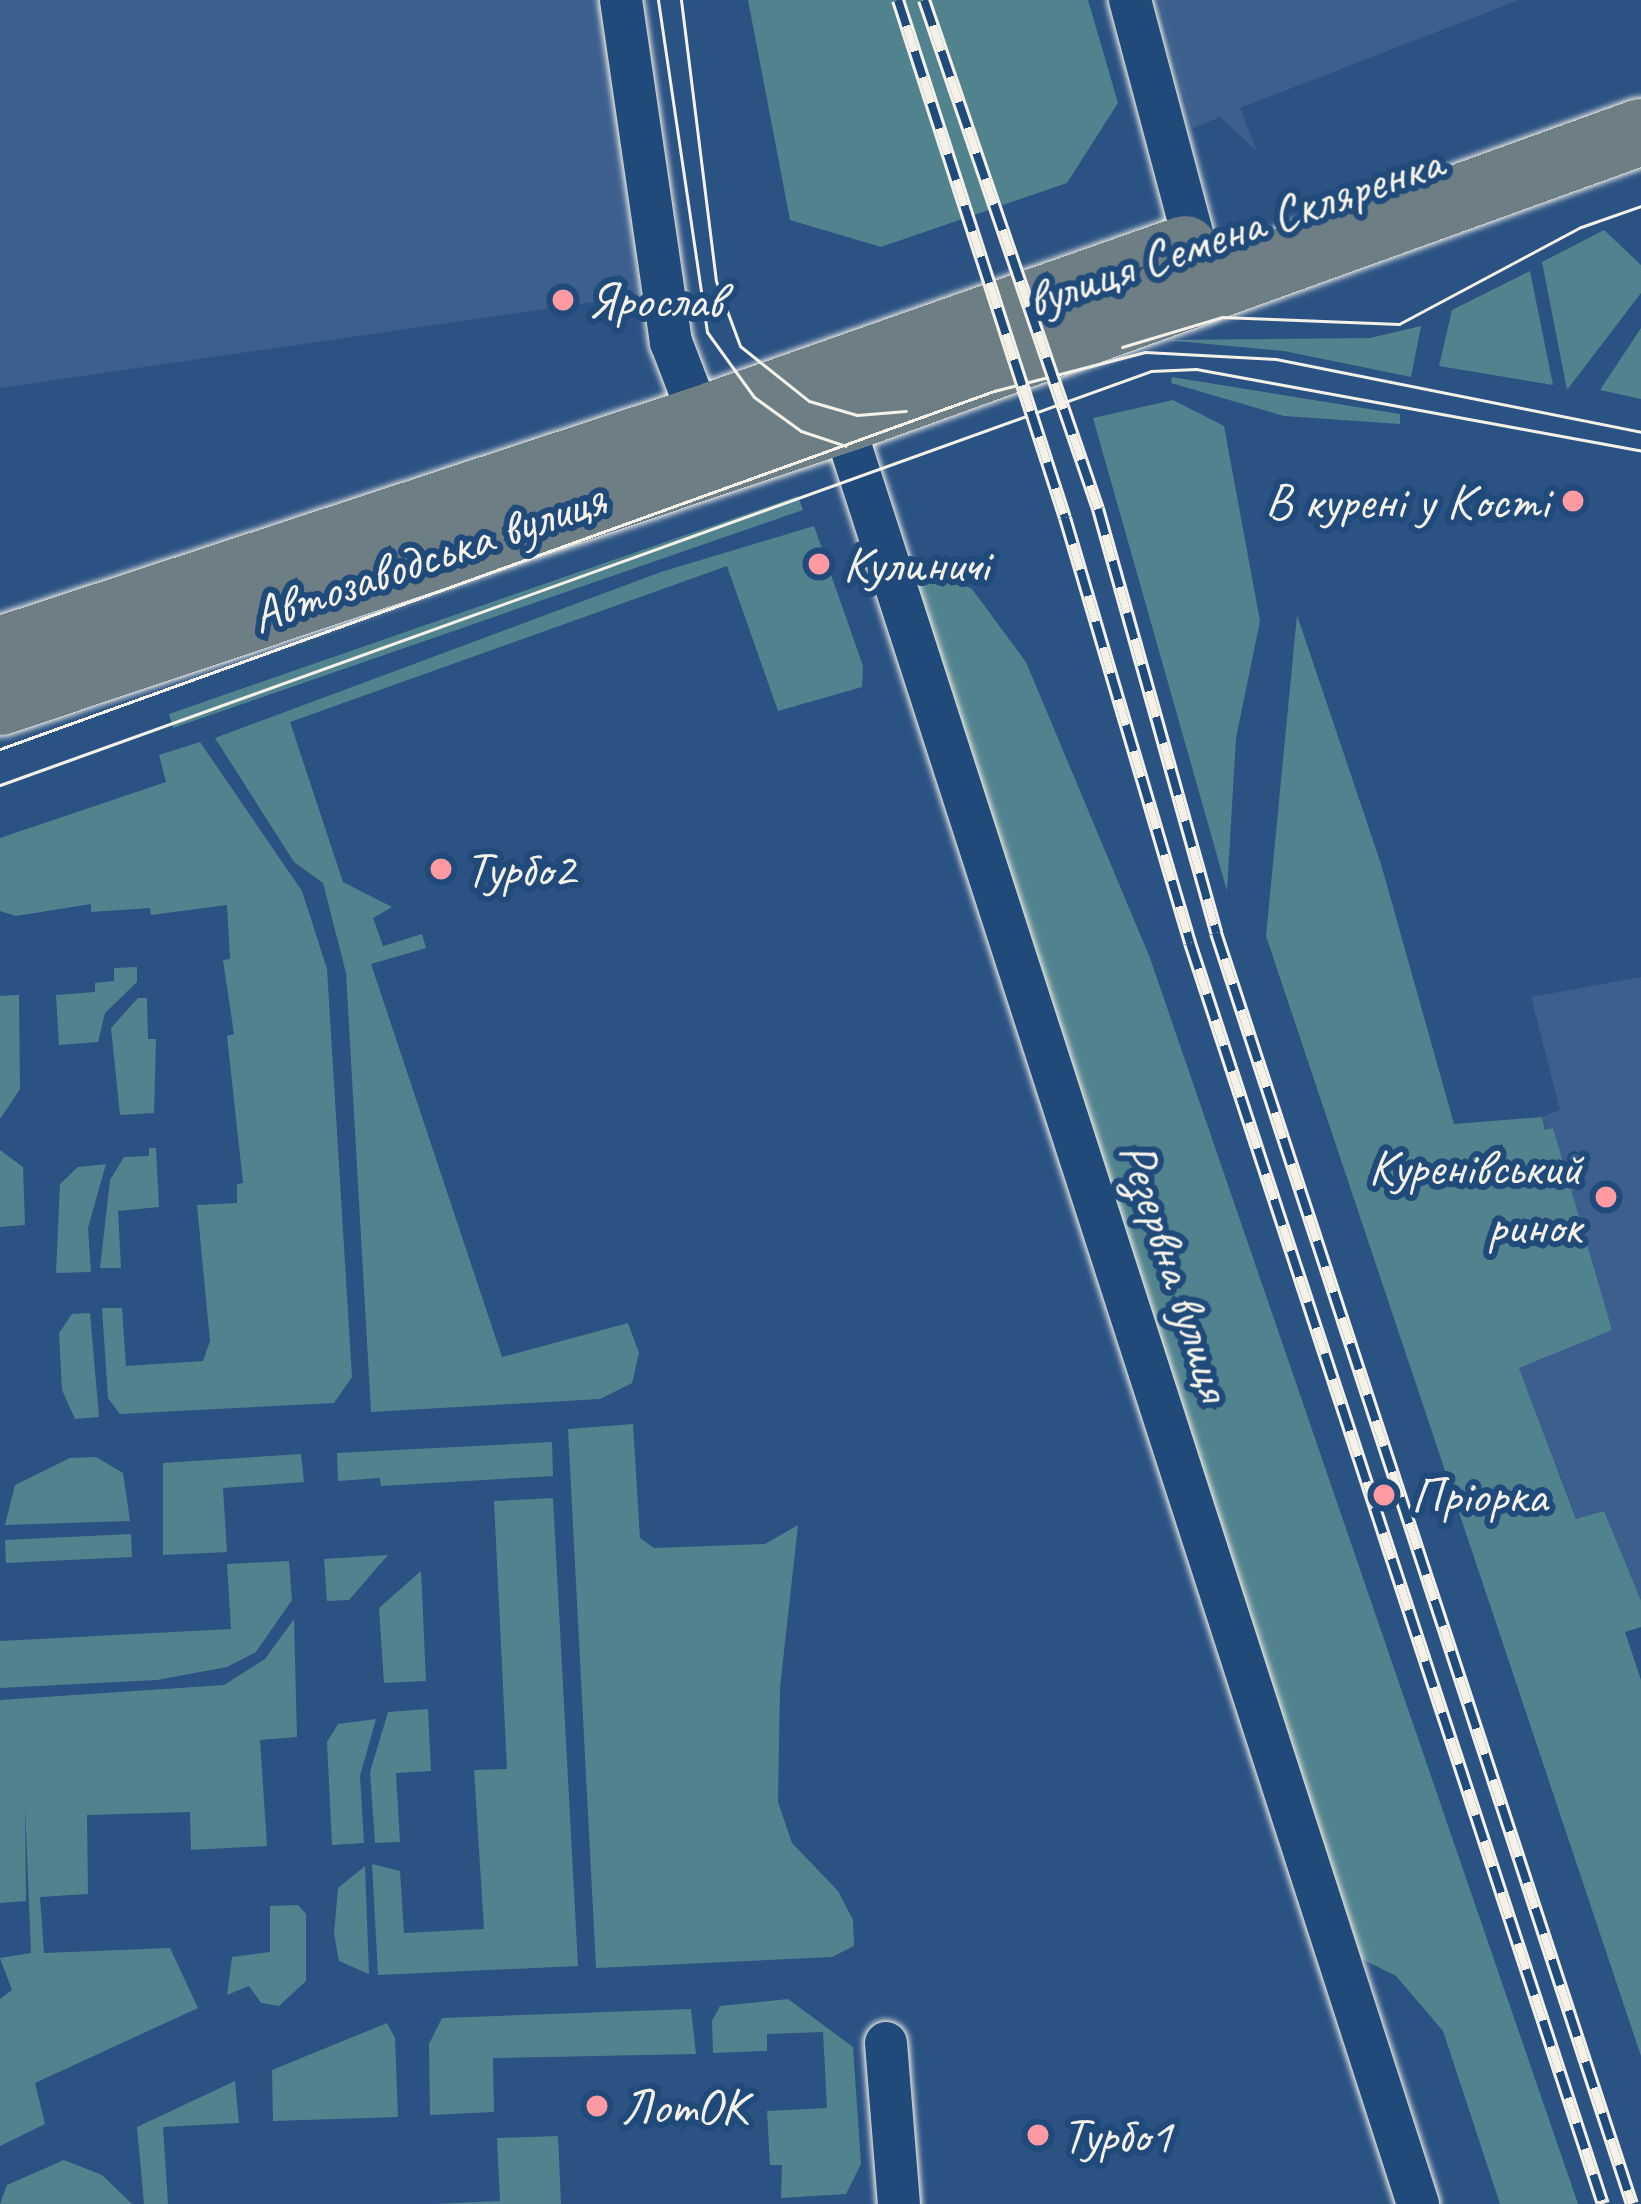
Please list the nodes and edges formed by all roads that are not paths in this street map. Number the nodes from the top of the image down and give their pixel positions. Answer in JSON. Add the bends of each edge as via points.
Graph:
{"nodes":[{"id":1,"x":621,"y":0,"type":"edge"},
{"id":2,"x":1130,"y":0,"type":"edge"},
{"id":3,"x":1641,"y":88,"type":"edge"},
{"id":4,"x":1641,"y":132,"type":"edge"},
{"id":5,"x":1195,"y":245,"type":"junction"},
{"id":6,"x":842,"y":402,"type":"junction"},
{"id":7,"x":708,"y":439,"type":"junction"},
{"id":8,"x":0,"y":650,"type":"edge"},
{"id":9,"x":0,"y":702,"type":"edge"},
{"id":10,"x":886,"y":2043,"type":"dead end"},
{"id":11,"x":899,"y":2204,"type":"edge"},
{"id":12,"x":1418,"y":2204,"type":"edge"}],
"edges":[{"from":1,"to":7,"type":"street","via":[[671,342]]},
{"from":2,"to":5,"type":"street"},
{"from":3,"to":5,"type":"main road","name":"вулиця Семена Скляренка"},
{"from":4,"to":6,"type":"main road","name":"вулиця Семена Скляренка"},
{"from":5,"to":6,"type":"main road","name":"вулиця Семена Скляренка"},
{"from":6,"to":7,"type":"main road","name":"Автозаводська вулиця"},
{"from":6,"to":12,"type":"street","name":"Резервна вулиця"},
{"from":7,"to":8,"type":"main road","name":"Автозаводська вулиця"},
{"from":7,"to":9,"type":"main road","name":"Автозаводська вулиця"},
{"from":10,"to":11,"type":"street"}]}
